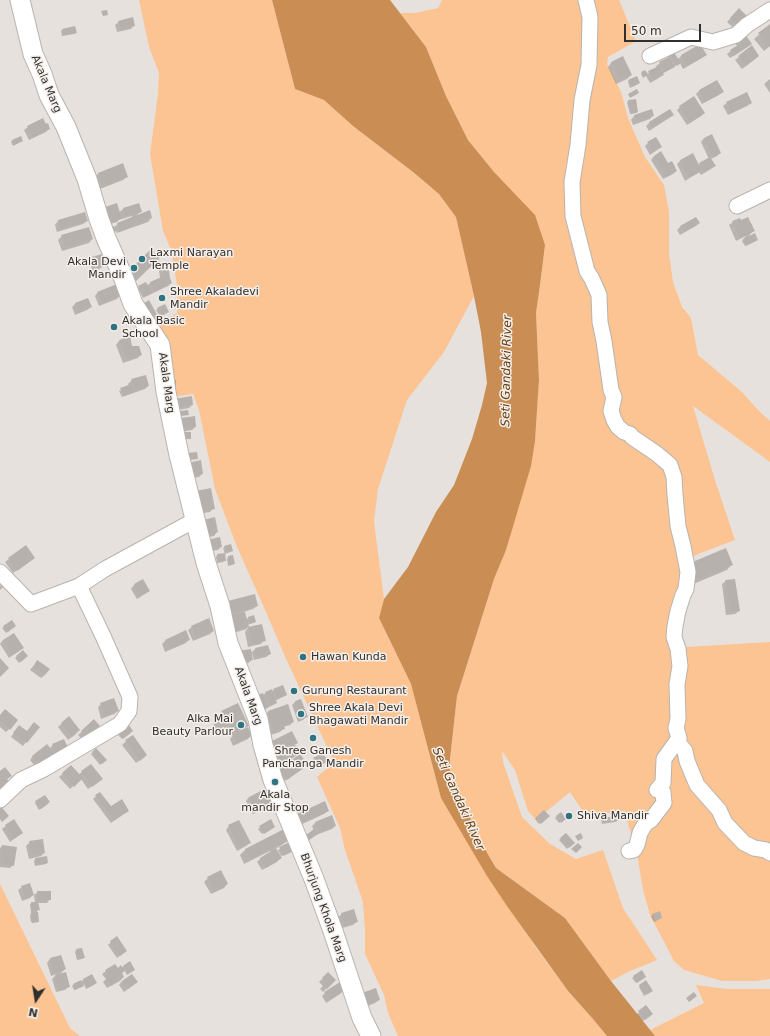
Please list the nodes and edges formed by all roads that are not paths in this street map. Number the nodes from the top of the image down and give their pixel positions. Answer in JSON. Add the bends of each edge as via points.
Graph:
{"nodes":[{"id":1,"x":20,"y":0,"type":"edge"},
{"id":2,"x":586,"y":0,"type":"edge"},
{"id":3,"x":770,"y":10,"type":"edge"},
{"id":4,"x":650,"y":56,"type":"dead end"},
{"id":5,"x":770,"y":190,"type":"edge"},
{"id":6,"x":737,"y":206,"type":"dead end"},
{"id":7,"x":195,"y":520,"type":"junction"},
{"id":8,"x":0,"y":572,"type":"edge"},
{"id":9,"x":79,"y":586,"type":"junction"},
{"id":10,"x":679,"y":738,"type":"junction"},
{"id":11,"x":273,"y":780,"type":"joint"},
{"id":12,"x":0,"y":800,"type":"edge"},
{"id":13,"x":629,"y":851,"type":"dead end"},
{"id":14,"x":770,"y":853,"type":"edge"},
{"id":15,"x":371,"y":1036,"type":"edge"}],
"edges":[{"from":1,"to":7,"type":"main road","name":"Akala Marg","via":[[33,54],[49,95],[66,126],[106,238],[133,304],[160,345],[166,392]]},
{"from":2,"to":10,"type":"street","via":[[590,17],[589,66],[572,182],[573,216],[587,271],[599,295],[600,322],[610,390],[614,397],[614,420],[624,432],[670,465],[674,477],[678,526],[688,572],[674,638],[680,666],[676,728]]},
{"from":3,"to":4,"type":"street","via":[[736,35],[713,42],[691,37]]},
{"from":5,"to":6,"type":"street"},
{"from":7,"to":9,"type":"street"},
{"from":7,"to":11,"type":"main road","name":"Akala Marg","via":[[228,643],[258,719]]},
{"from":8,"to":9,"type":"street","via":[[31,604]]},
{"from":9,"to":12,"type":"street","via":[[130,697],[129,711],[120,724],[21,780]]},
{"from":10,"to":13,"type":"street","via":[[664,759],[663,782],[658,790],[663,792],[664,803],[645,824],[634,850]]},
{"from":10,"to":14,"type":"street","via":[[679,744],[685,750],[697,785],[719,810],[725,823],[744,843]]},
{"from":11,"to":15,"type":"main road","name":"Bhurjung Khola Marg","via":[[314,879],[362,1018]]}]}
